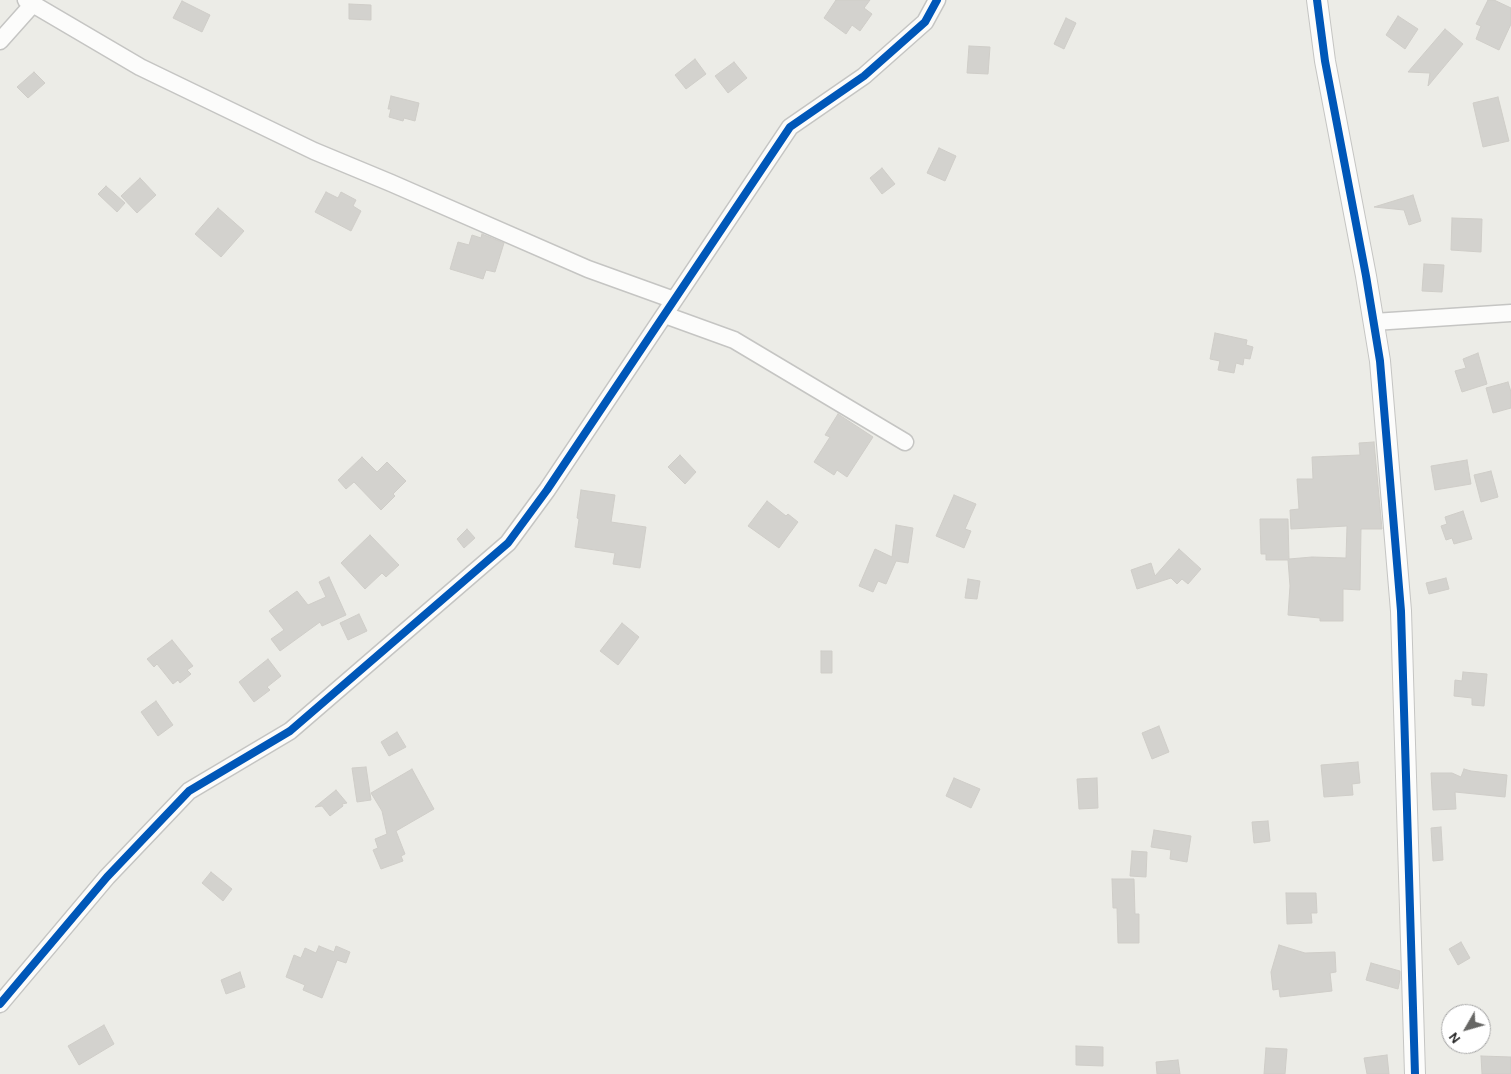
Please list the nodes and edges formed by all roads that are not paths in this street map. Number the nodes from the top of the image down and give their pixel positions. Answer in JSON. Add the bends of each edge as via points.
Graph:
{"nodes":[{"id":1,"x":937,"y":0,"type":"edge"},
{"id":2,"x":1317,"y":0,"type":"edge"},
{"id":3,"x":29,"y":2,"type":"edge"},
{"id":4,"x":0,"y":41,"type":"edge"},
{"id":5,"x":674,"y":300,"type":"junction"},
{"id":6,"x":1511,"y":313,"type":"edge"},
{"id":7,"x":665,"y":315,"type":"junction"},
{"id":8,"x":1374,"y":322,"type":"junction"},
{"id":9,"x":905,"y":442,"type":"dead end"},
{"id":10,"x":0,"y":1004,"type":"edge"},
{"id":11,"x":1416,"y":1074,"type":"edge"}],
"edges":[{"from":1,"to":5,"type":"street","via":[[925,22],[864,76],[790,127]]},
{"from":2,"to":8,"type":"street","via":[[1325,61]]},
{"from":3,"to":4,"type":"street"},
{"from":3,"to":5,"type":"street","via":[[140,67],[314,151],[588,269]]},
{"from":5,"to":7,"type":"street"},
{"from":6,"to":8,"type":"street"},
{"from":7,"to":9,"type":"street","via":[[734,340]]},
{"from":7,"to":10,"type":"street","via":[[548,490],[508,543],[290,731],[189,791],[107,877]]},
{"from":8,"to":11,"type":"street","via":[[1401,611]]}]}
